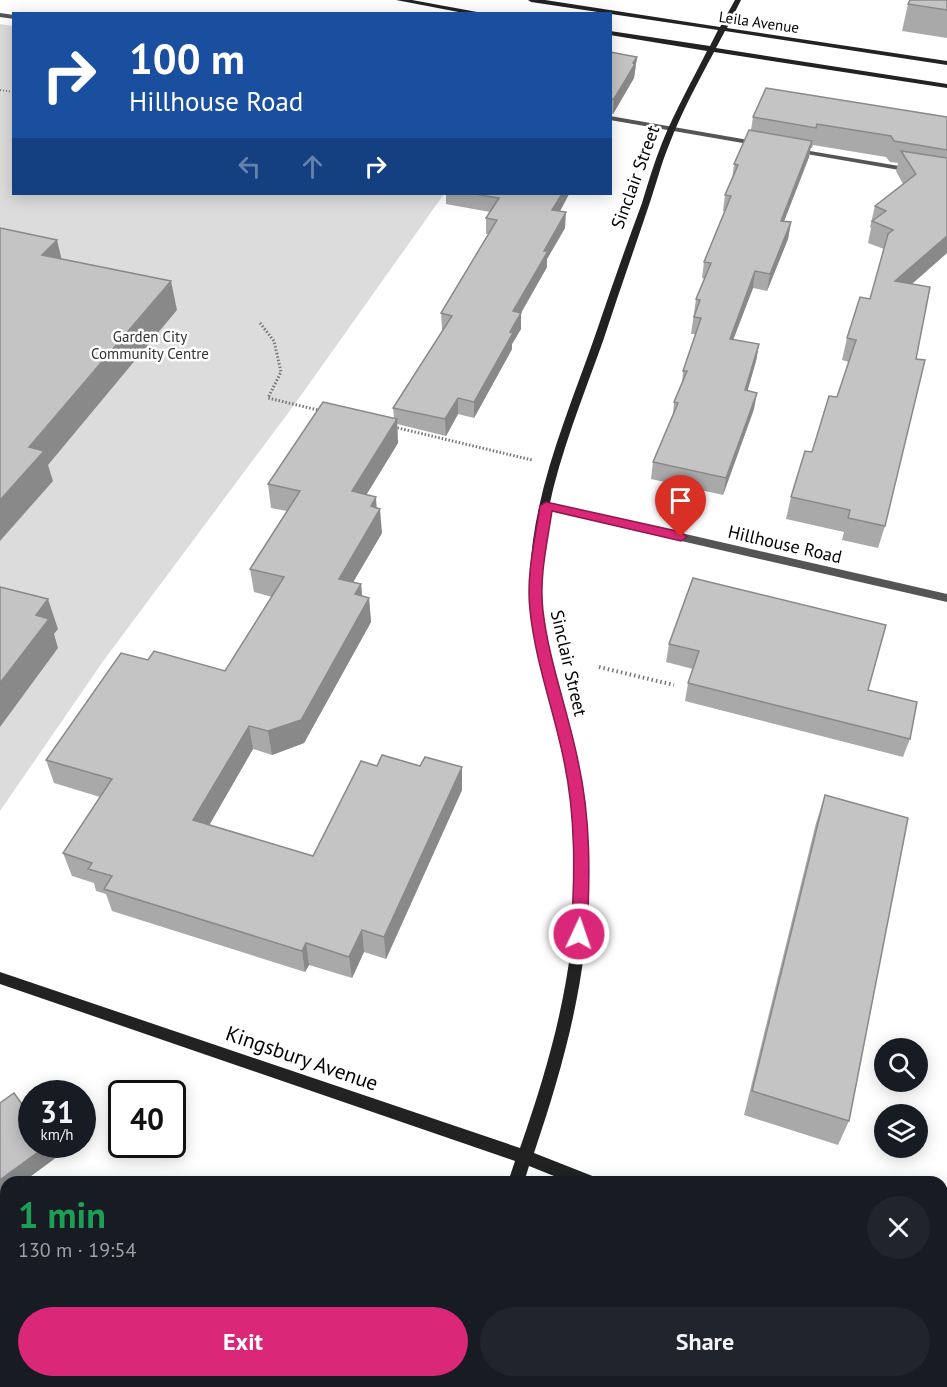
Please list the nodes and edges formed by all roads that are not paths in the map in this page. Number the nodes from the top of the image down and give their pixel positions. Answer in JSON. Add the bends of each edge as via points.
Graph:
{"nodes":[{"id":1,"x":399,"y":0,"type":"edge"},
{"id":2,"x":531,"y":0,"type":"edge"},
{"id":3,"x":738,"y":0,"type":"edge"},
{"id":4,"x":473,"y":12,"type":"edge"},
{"id":5,"x":607,"y":12,"type":"edge"},
{"id":6,"x":612,"y":13,"type":"edge"},
{"id":7,"x":722,"y":30,"type":"junction"},
{"id":8,"x":612,"y":33,"type":"edge"},
{"id":9,"x":714,"y":49,"type":"junction"},
{"id":10,"x":947,"y":63,"type":"edge"},
{"id":11,"x":947,"y":86,"type":"edge"},
{"id":12,"x":612,"y":118,"type":"edge"},
{"id":13,"x":672,"y":129,"type":"junction"},
{"id":14,"x":770,"y":146,"type":"edge"},
{"id":15,"x":782,"y":148,"type":"edge"},
{"id":16,"x":923,"y":172,"type":"edge"},
{"id":17,"x":546,"y":506,"type":"junction"},
{"id":18,"x":947,"y":598,"type":"edge"},
{"id":19,"x":0,"y":978,"type":"edge"},
{"id":20,"x":524,"y":1157,"type":"junction"},
{"id":21,"x":518,"y":1176,"type":"edge"},
{"id":22,"x":573,"y":1176,"type":"edge"}],
"edges":[{"from":1,"to":4,"type":"street"},
{"from":2,"to":5,"type":"street","name":"Leila Avenue"},
{"from":3,"to":7,"type":"street","name":"Sinclair Street"},
{"from":6,"to":7,"type":"street","name":"Leila Avenue"},
{"from":7,"to":9,"type":"street","name":"Sinclair Street"},
{"from":7,"to":10,"type":"street","name":"Leila Avenue"},
{"from":8,"to":9,"type":"street","name":"Leila Avenue"},
{"from":9,"to":11,"type":"street","name":"Leila Avenue"},
{"from":9,"to":13,"type":"street","name":"Sinclair Street"},
{"from":12,"to":13,"type":"street"},
{"from":13,"to":14,"type":"street"},
{"from":13,"to":17,"type":"street","name":"Sinclair Street","via":[[556,466]]},
{"from":15,"to":16,"type":"street"},
{"from":17,"to":18,"type":"street","name":"Hillhouse Road"},
{"from":17,"to":20,"type":"street","name":"Sinclair Street","via":[[535,576],[536,610],[572,762],[583,879],[567,1019]]},
{"from":19,"to":20,"type":"street","name":"Kingsbury Avenue"},
{"from":20,"to":21,"type":"street","name":"Sinclair Street"},
{"from":20,"to":22,"type":"street","name":"Kingsbury Avenue"}]}
